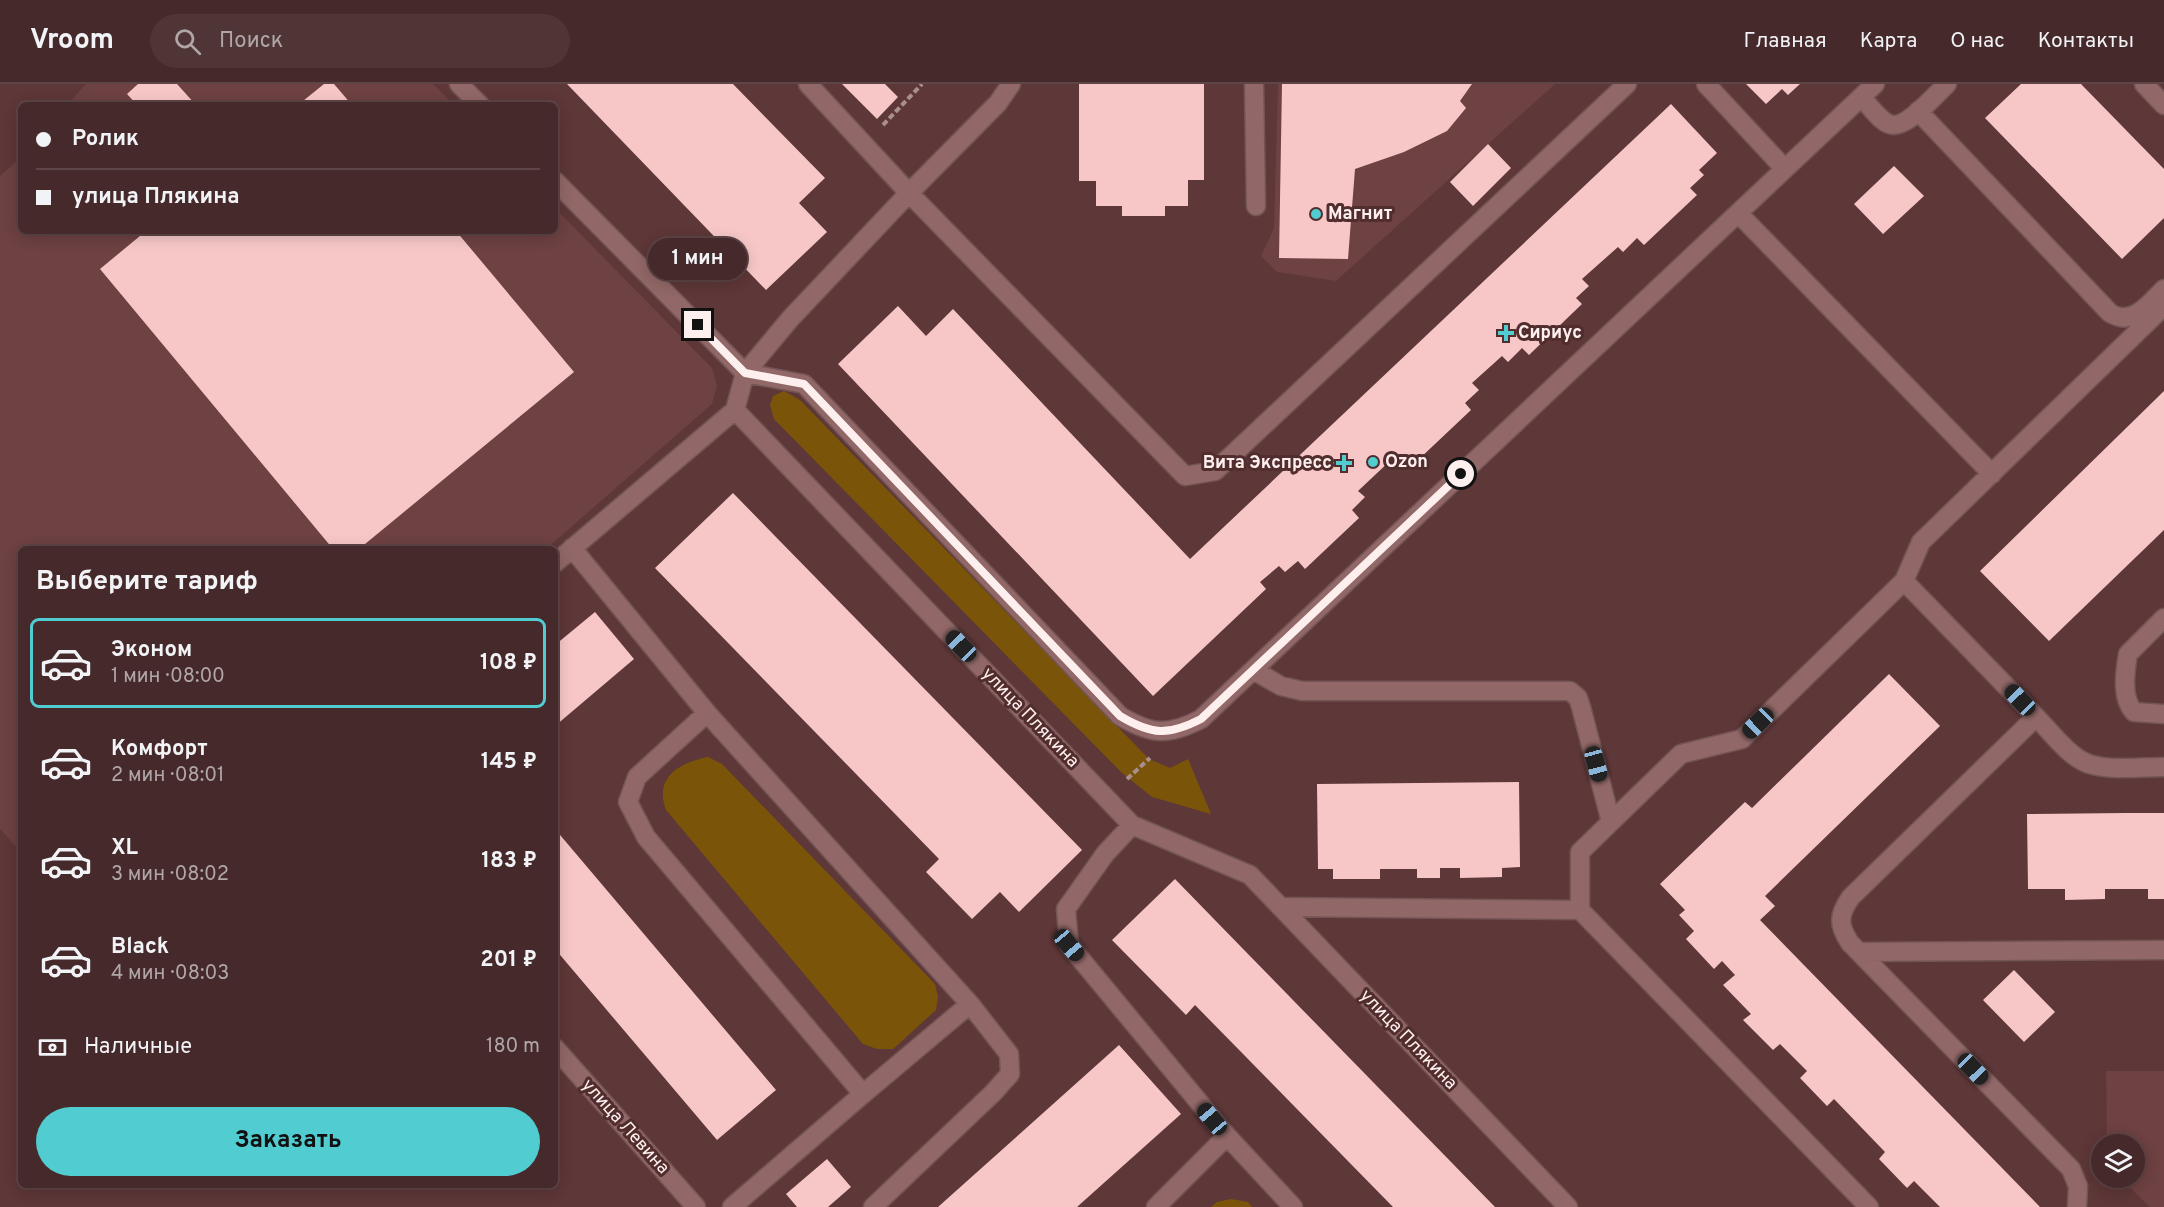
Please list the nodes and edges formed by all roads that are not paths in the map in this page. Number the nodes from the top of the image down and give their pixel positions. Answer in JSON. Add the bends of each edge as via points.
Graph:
{"nodes":[{"id":1,"x":459,"y":84,"type":"edge"},
{"id":2,"x":807,"y":84,"type":"edge"},
{"id":3,"x":1011,"y":84,"type":"edge"},
{"id":4,"x":1254,"y":84,"type":"edge"},
{"id":5,"x":1627,"y":84,"type":"edge"},
{"id":6,"x":1706,"y":84,"type":"edge"},
{"id":7,"x":1875,"y":84,"type":"edge"},
{"id":8,"x":1947,"y":84,"type":"edge"},
{"id":9,"x":2144,"y":84,"type":"edge"},
{"id":10,"x":1861,"y":97,"type":"junction"},
{"id":11,"x":477,"y":102,"type":"edge"},
{"id":12,"x":2164,"y":105,"type":"edge"},
{"id":13,"x":1918,"y":111,"type":"junction"},
{"id":14,"x":1785,"y":169,"type":"junction"},
{"id":15,"x":558,"y":184,"type":"edge"},
{"id":16,"x":909,"y":193,"type":"junction"},
{"id":17,"x":1256,"y":206,"type":"dead end"},
{"id":18,"x":1738,"y":213,"type":"junction"},
{"id":19,"x":2164,"y":289,"type":"edge"},
{"id":20,"x":2164,"y":306,"type":"edge"},
{"id":21,"x":745,"y":373,"type":"junction"},
{"id":22,"x":735,"y":410,"type":"junction"},
{"id":23,"x":1992,"y":474,"type":"junction"},
{"id":24,"x":572,"y":548,"type":"junction"},
{"id":25,"x":558,"y":560,"type":"edge"},
{"id":26,"x":1904,"y":580,"type":"junction"},
{"id":27,"x":2164,"y":618,"type":"edge"},
{"id":28,"x":1253,"y":670,"type":"junction"},
{"id":29,"x":707,"y":713,"type":"junction"},
{"id":30,"x":2164,"y":714,"type":"edge"},
{"id":31,"x":2036,"y":717,"type":"junction"},
{"id":32,"x":2164,"y":767,"type":"edge"},
{"id":33,"x":1611,"y":822,"type":"junction"},
{"id":34,"x":1132,"y":825,"type":"junction"},
{"id":35,"x":1281,"y":907,"type":"junction"},
{"id":36,"x":1580,"y":910,"type":"junction"},
{"id":37,"x":2164,"y":950,"type":"edge"},
{"id":38,"x":1859,"y":952,"type":"junction"},
{"id":39,"x":970,"y":1004,"type":"junction"},
{"id":40,"x":558,"y":1051,"type":"edge"},
{"id":41,"x":863,"y":1094,"type":"junction"},
{"id":42,"x":1227,"y":1136,"type":"junction"},
{"id":43,"x":696,"y":1207,"type":"edge"},
{"id":44,"x":732,"y":1207,"type":"edge"},
{"id":45,"x":873,"y":1207,"type":"edge"},
{"id":46,"x":1156,"y":1207,"type":"edge"},
{"id":47,"x":1293,"y":1207,"type":"edge"},
{"id":48,"x":1568,"y":1207,"type":"edge"},
{"id":49,"x":1869,"y":1207,"type":"edge"},
{"id":50,"x":2078,"y":1207,"type":"edge"}],
"edges":[{"from":1,"to":11,"type":"street"},
{"from":2,"to":16,"type":"street"},
{"from":3,"to":16,"type":"street","via":[[998,103]]},
{"from":4,"to":17,"type":"street"},
{"from":5,"to":16,"type":"street","via":[[1215,471],[1185,476]]},
{"from":6,"to":14,"type":"street"},
{"from":7,"to":10,"type":"street"},
{"from":8,"to":13,"type":"street"},
{"from":9,"to":12,"type":"street"},
{"from":10,"to":13,"type":"street","via":[[1889,124],[1908,121]]},
{"from":10,"to":14,"type":"street"},
{"from":13,"to":19,"type":"street","via":[[2110,313],[2127,319]]},
{"from":14,"to":18,"type":"street"},
{"from":15,"to":21,"type":"street"},
{"from":16,"to":21,"type":"street","via":[[790,319]]},
{"from":18,"to":23,"type":"street"},
{"from":18,"to":28,"type":"street"},
{"from":20,"to":23,"type":"street"},
{"from":21,"to":22,"type":"street"},
{"from":21,"to":28,"type":"street","via":[[804,384],[1120,716],[1138,727],[1161,733],[1183,729],[1201,719]]},
{"from":22,"to":24,"type":"street"},
{"from":22,"to":34,"type":"street","name":"улица Плякина"},
{"from":23,"to":26,"type":"street","via":[[1921,542]]},
{"from":24,"to":25,"type":"street"},
{"from":24,"to":29,"type":"street"},
{"from":26,"to":31,"type":"street"},
{"from":26,"to":33,"type":"street","via":[[1742,739],[1681,754]]},
{"from":27,"to":30,"type":"street","via":[[2128,654],[2126,697],[2133,712]]},
{"from":28,"to":33,"type":"street","via":[[1281,686],[1302,691],[1570,690],[1581,707]]},
{"from":29,"to":39,"type":"street"},
{"from":29,"to":41,"type":"street","via":[[637,777],[628,802],[646,837]]},
{"from":31,"to":32,"type":"street","via":[[2087,764]]},
{"from":31,"to":38,"type":"street","via":[[1851,897],[1840,913],[1841,929]]},
{"from":33,"to":36,"type":"street","via":[[1580,852]]},
{"from":34,"to":35,"type":"street","name":"улица Плякина","via":[[1251,876]]},
{"from":34,"to":42,"type":"street","via":[[1105,854],[1066,909],[1069,945]]},
{"from":35,"to":36,"type":"street"},
{"from":35,"to":48,"type":"street","name":"улица Плякина"},
{"from":36,"to":49,"type":"street"},
{"from":37,"to":38,"type":"street"},
{"from":38,"to":50,"type":"street","via":[[2071,1169],[2078,1186]]},
{"from":39,"to":41,"type":"street"},
{"from":39,"to":45,"type":"street","via":[[1009,1054],[1010,1074]]},
{"from":40,"to":43,"type":"street","name":"улица Левина"},
{"from":41,"to":44,"type":"street"},
{"from":42,"to":46,"type":"street"},
{"from":42,"to":47,"type":"street"}]}
